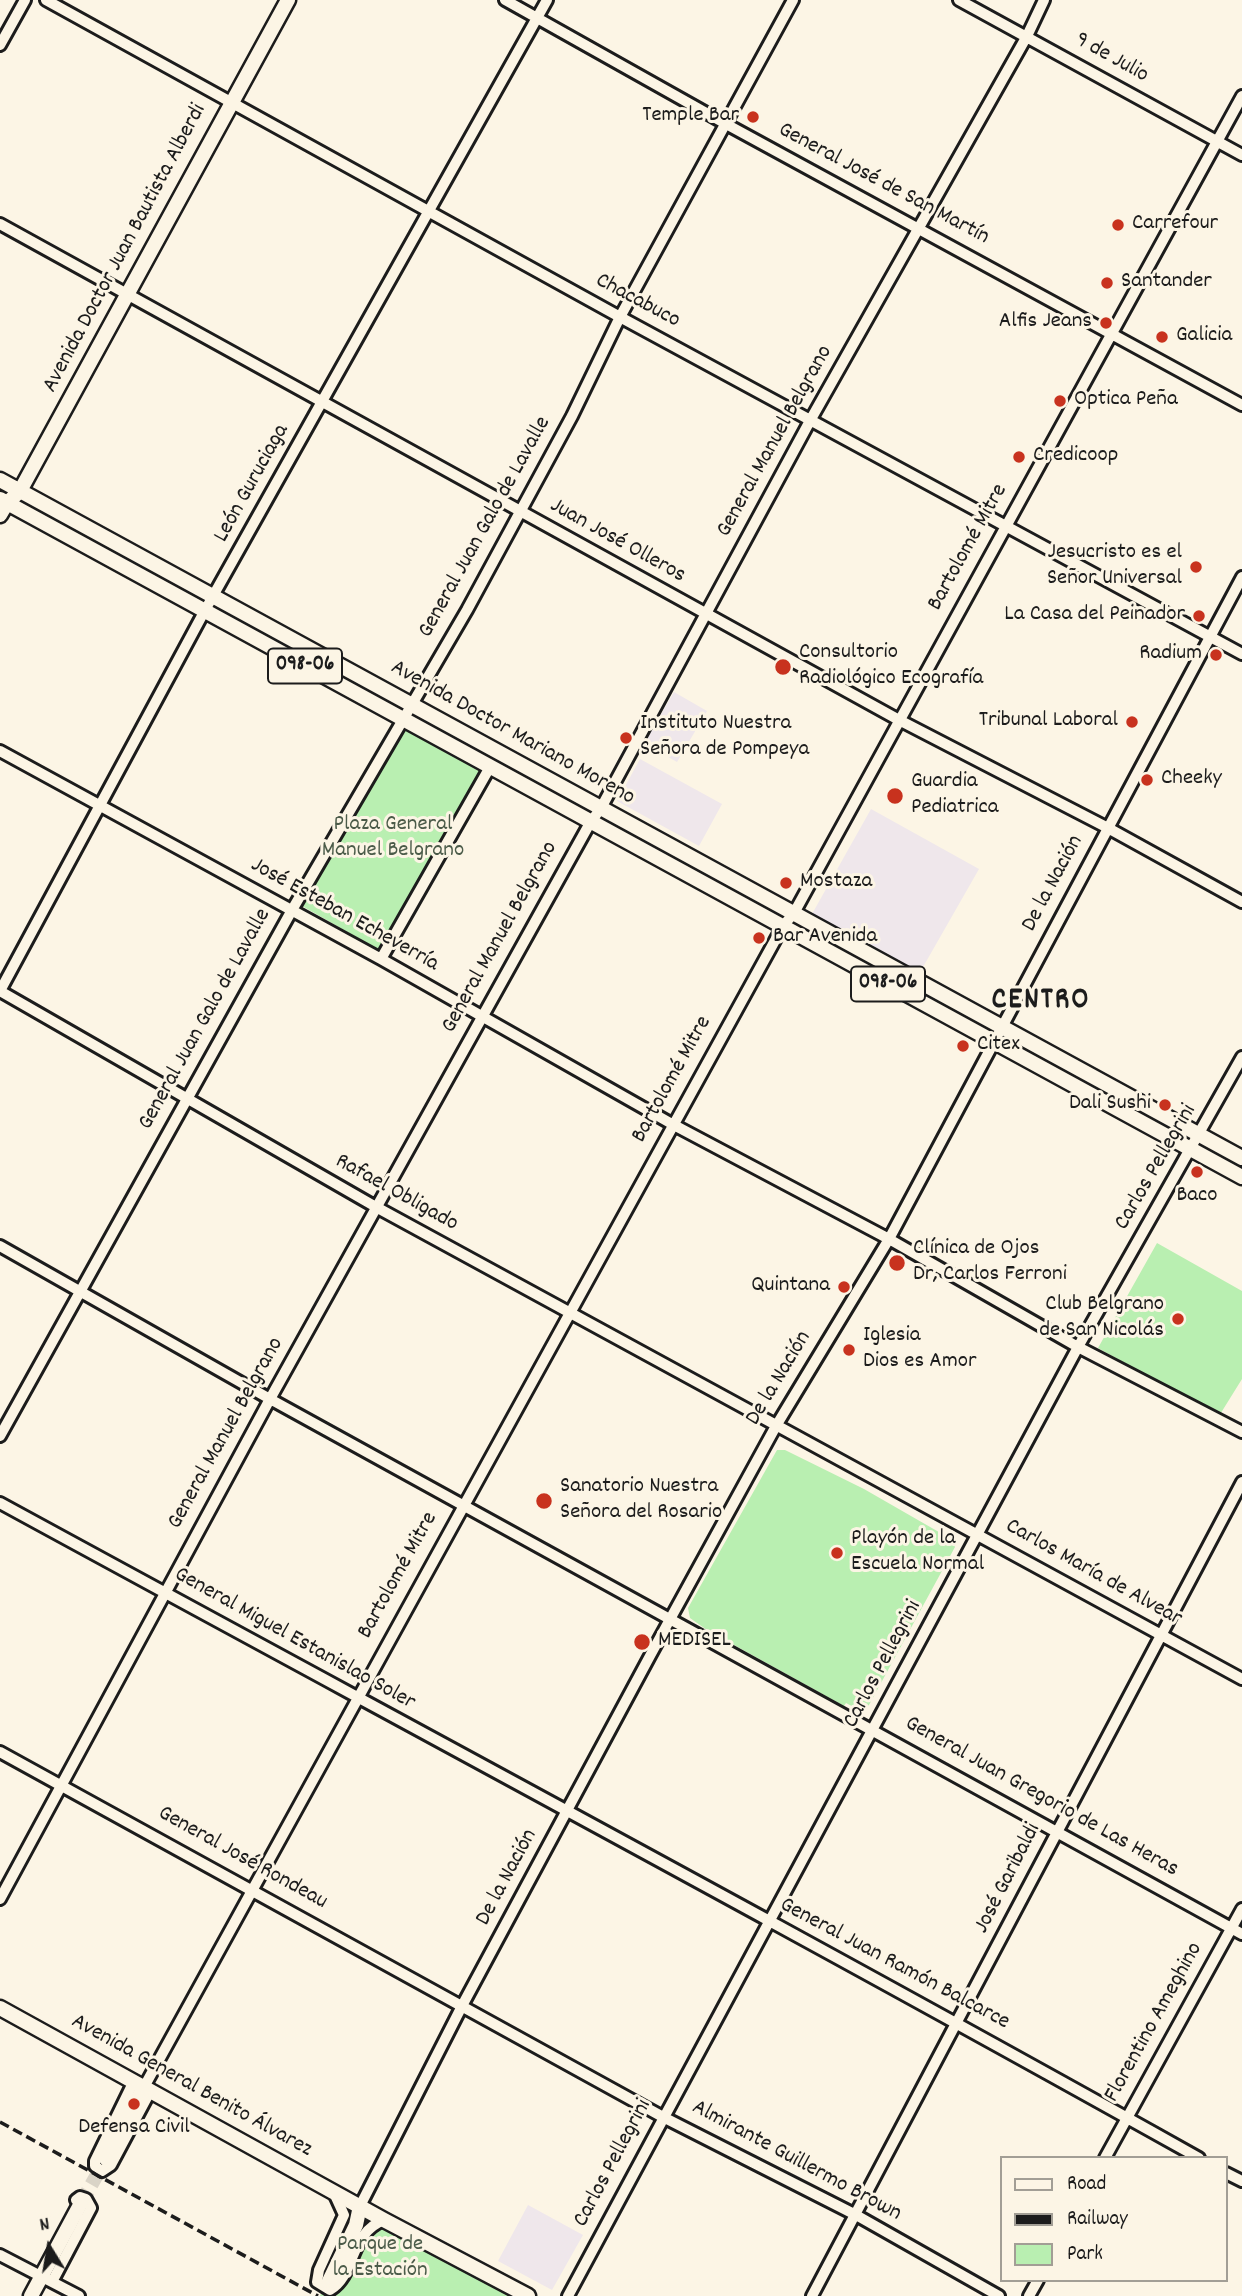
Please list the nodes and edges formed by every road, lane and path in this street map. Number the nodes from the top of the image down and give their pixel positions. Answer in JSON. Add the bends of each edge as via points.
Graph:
{"nodes":[{"id":1,"x":25,"y":0,"type":"edge"},
{"id":2,"x":46,"y":0,"type":"edge"},
{"id":3,"x":288,"y":0,"type":"edge"},
{"id":4,"x":505,"y":0,"type":"edge"},
{"id":5,"x":547,"y":0,"type":"edge"},
{"id":6,"x":793,"y":0,"type":"edge"},
{"id":7,"x":959,"y":0,"type":"edge"},
{"id":8,"x":1044,"y":0,"type":"edge"},
{"id":9,"x":537,"y":18,"type":"junction"},
{"id":10,"x":1027,"y":36,"type":"junction"},
{"id":11,"x":0,"y":45,"type":"edge"},
{"id":12,"x":1242,"y":96,"type":"edge"},
{"id":13,"x":231,"y":103,"type":"junction"},
{"id":14,"x":726,"y":124,"type":"junction"},
{"id":15,"x":1217,"y":142,"type":"junction"},
{"id":16,"x":1242,"y":155,"type":"edge"},
{"id":17,"x":430,"y":213,"type":"junction"},
{"id":18,"x":0,"y":224,"type":"edge"},
{"id":19,"x":919,"y":229,"type":"junction"},
{"id":20,"x":129,"y":295,"type":"junction"},
{"id":21,"x":620,"y":317,"type":"junction"},
{"id":22,"x":1113,"y":335,"type":"junction"},
{"id":23,"x":323,"y":403,"type":"junction"},
{"id":24,"x":1242,"y":405,"type":"edge"},
{"id":25,"x":811,"y":418,"type":"junction"},
{"id":26,"x":0,"y":480,"type":"edge"},
{"id":27,"x":20,"y":491,"type":"junction"},
{"id":28,"x":2,"y":506,"type":"edge"},
{"id":29,"x":520,"y":513,"type":"junction"},
{"id":30,"x":1005,"y":524,"type":"junction"},
{"id":31,"x":1242,"y":577,"type":"edge"},
{"id":32,"x":212,"y":598,"type":"junction"},
{"id":33,"x":204,"y":612,"type":"junction"},
{"id":34,"x":705,"y":614,"type":"junction"},
{"id":35,"x":1210,"y":637,"type":"junction"},
{"id":36,"x":1242,"y":654,"type":"edge"},
{"id":37,"x":412,"y":704,"type":"junction"},
{"id":38,"x":405,"y":719,"type":"junction"},
{"id":39,"x":899,"y":720,"type":"junction"},
{"id":40,"x":0,"y":751,"type":"edge"},
{"id":41,"x":490,"y":767,"type":"junction"},
{"id":42,"x":99,"y":806,"type":"junction"},
{"id":43,"x":601,"y":808,"type":"junction"},
{"id":44,"x":590,"y":823,"type":"junction"},
{"id":45,"x":1108,"y":828,"type":"junction"},
{"id":46,"x":1242,"y":902,"type":"edge"},
{"id":47,"x":292,"y":910,"type":"junction"},
{"id":48,"x":794,"y":913,"type":"junction"},
{"id":49,"x":783,"y":926,"type":"junction"},
{"id":50,"x":381,"y":959,"type":"junction"},
{"id":51,"x":0,"y":991,"type":"edge"},
{"id":52,"x":482,"y":1016,"type":"junction"},
{"id":53,"x":1002,"y":1027,"type":"junction"},
{"id":54,"x":994,"y":1042,"type":"junction"},
{"id":55,"x":1242,"y":1058,"type":"edge"},
{"id":56,"x":186,"y":1099,"type":"junction"},
{"id":57,"x":672,"y":1124,"type":"junction"},
{"id":58,"x":1200,"y":1136,"type":"junction"},
{"id":59,"x":1192,"y":1151,"type":"junction"},
{"id":60,"x":1242,"y":1158,"type":"edge"},
{"id":61,"x":1242,"y":1177,"type":"edge"},
{"id":62,"x":376,"y":1208,"type":"junction"},
{"id":63,"x":888,"y":1239,"type":"junction"},
{"id":64,"x":0,"y":1246,"type":"edge"},
{"id":65,"x":79,"y":1291,"type":"junction"},
{"id":66,"x":569,"y":1313,"type":"junction"},
{"id":67,"x":1078,"y":1347,"type":"junction"},
{"id":68,"x":270,"y":1399,"type":"junction"},
{"id":69,"x":776,"y":1426,"type":"junction"},
{"id":70,"x":1242,"y":1432,"type":"edge"},
{"id":71,"x":0,"y":1436,"type":"edge"},
{"id":72,"x":1242,"y":1482,"type":"edge"},
{"id":73,"x":0,"y":1503,"type":"edge"},
{"id":74,"x":462,"y":1505,"type":"junction"},
{"id":75,"x":978,"y":1534,"type":"junction"},
{"id":76,"x":164,"y":1593,"type":"junction"},
{"id":77,"x":671,"y":1619,"type":"junction"},
{"id":78,"x":1161,"y":1635,"type":"junction"},
{"id":79,"x":1242,"y":1679,"type":"edge"},
{"id":80,"x":356,"y":1698,"type":"junction"},
{"id":81,"x":873,"y":1729,"type":"junction"},
{"id":82,"x":0,"y":1752,"type":"edge"},
{"id":83,"x":59,"y":1784,"type":"junction"},
{"id":84,"x":568,"y":1812,"type":"junction"},
{"id":85,"x":1057,"y":1830,"type":"junction"},
{"id":86,"x":253,"y":1889,"type":"junction"},
{"id":87,"x":0,"y":1899,"type":"edge"},
{"id":88,"x":1242,"y":1909,"type":"edge"},
{"id":89,"x":768,"y":1923,"type":"junction"},
{"id":90,"x":1231,"y":1928,"type":"junction"},
{"id":91,"x":1242,"y":1934,"type":"edge"},
{"id":92,"x":463,"y":2004,"type":"junction"},
{"id":93,"x":0,"y":2008,"type":"edge"},
{"id":94,"x":959,"y":2022,"type":"junction"},
{"id":95,"x":143,"y":2086,"type":"junction"},
{"id":96,"x":663,"y":2116,"type":"junction"},
{"id":97,"x":1127,"y":2118,"type":"junction"},
{"id":98,"x":1106,"y":2156,"type":"edge"},
{"id":99,"x":1195,"y":2156,"type":"edge"},
{"id":100,"x":106,"y":2159,"type":"tunnel mouth"},
{"id":101,"x":333,"y":2191,"type":"junction"},
{"id":102,"x":81,"y":2203,"type":"tunnel mouth"},
{"id":103,"x":360,"y":2206,"type":"junction"},
{"id":104,"x":856,"y":2215,"type":"junction"},
{"id":105,"x":384,"y":2220,"type":"junction"},
{"id":106,"x":0,"y":2255,"type":"edge"},
{"id":107,"x":43,"y":2277,"type":"junction"},
{"id":108,"x":329,"y":2281,"type":"dead end"},
{"id":109,"x":31,"y":2296,"type":"edge"},
{"id":110,"x":79,"y":2296,"type":"edge"},
{"id":111,"x":528,"y":2296,"type":"edge"},
{"id":112,"x":568,"y":2296,"type":"edge"},
{"id":113,"x":812,"y":2296,"type":"edge"},
{"id":114,"x":999,"y":2296,"type":"edge"}],
"edges":[{"from":1,"to":11,"type":"street"},
{"from":2,"to":13,"type":"street","name":"Chacabuco"},
{"from":3,"to":13,"type":"main road","name":"Avenida Doctor Juan Bautista Alberdi"},
{"from":4,"to":9,"type":"street","name":"General José de San Martín"},
{"from":5,"to":9,"type":"street","name":"León Guruciaga"},
{"from":6,"to":14,"type":"street","name":"General Juan Galo de Lavalle"},
{"from":7,"to":10,"type":"street","name":"9 de Julio"},
{"from":8,"to":10,"type":"street","name":"General Manuel Belgrano"},
{"from":9,"to":14,"type":"street","name":"General José de San Martín"},
{"from":9,"to":17,"type":"street","name":"León Guruciaga"},
{"from":10,"to":15,"type":"street","name":"9 de Julio"},
{"from":10,"to":19,"type":"street","name":"General Manuel Belgrano"},
{"from":12,"to":15,"type":"street","name":"Bartolomé Mitre"},
{"from":13,"to":17,"type":"street","name":"Chacabuco"},
{"from":13,"to":20,"type":"main road","name":"Avenida Doctor Juan Bautista Alberdi"},
{"from":14,"to":19,"type":"street","name":"General José de San Martín"},
{"from":14,"to":21,"type":"street","name":"General Juan Galo de Lavalle"},
{"from":15,"to":16,"type":"street","name":"9 de Julio"},
{"from":15,"to":22,"type":"street","name":"Bartolomé Mitre"},
{"from":17,"to":21,"type":"street","name":"Chacabuco"},
{"from":17,"to":23,"type":"street","name":"León Guruciaga"},
{"from":18,"to":20,"type":"street","name":"Juan José Olleros"},
{"from":19,"to":22,"type":"street","name":"General José de San Martín"},
{"from":19,"to":25,"type":"street","name":"General Manuel Belgrano"},
{"from":20,"to":23,"type":"street","name":"Juan José Olleros"},
{"from":20,"to":27,"type":"main road","name":"Avenida Doctor Juan Bautista Alberdi"},
{"from":21,"to":25,"type":"street","name":"Chacabuco"},
{"from":21,"to":29,"type":"street","name":"General Juan Galo de Lavalle"},
{"from":22,"to":24,"type":"street","name":"General José de San Martín"},
{"from":22,"to":30,"type":"street","name":"Bartolomé Mitre"},
{"from":23,"to":29,"type":"street","name":"Juan José Olleros"},
{"from":23,"to":32,"type":"street","name":"León Guruciaga"},
{"from":25,"to":30,"type":"street","name":"Chacabuco"},
{"from":25,"to":34,"type":"street","name":"General Manuel Belgrano"},
{"from":26,"to":27,"type":"main road","name":"Avenida Doctor Mariano Moreno","number":"098-06"},
{"from":27,"to":28,"type":"main road","name":"Avenida Doctor Juan Bautista Alberdi"},
{"from":27,"to":32,"type":"main road","name":"Avenida Doctor Mariano Moreno","number":"098-06"},
{"from":28,"to":33,"type":"main road","name":"Avenida Doctor Mariano Moreno","number":"098-06"},
{"from":29,"to":34,"type":"street","name":"Juan José Olleros"},
{"from":29,"to":37,"type":"street","name":"General Juan Galo de Lavalle"},
{"from":30,"to":35,"type":"street","name":"Chacabuco"},
{"from":30,"to":39,"type":"street","name":"Bartolomé Mitre"},
{"from":31,"to":35,"type":"street","name":"De la Nación"},
{"from":32,"to":33,"type":"street","name":"León Guruciaga"},
{"from":32,"to":37,"type":"main road","name":"Avenida Doctor Mariano Moreno","number":"098-06"},
{"from":33,"to":38,"type":"main road","name":"Avenida Doctor Mariano Moreno","number":"098-06"},
{"from":33,"to":42,"type":"street","name":"León Guruciaga"},
{"from":34,"to":39,"type":"street","name":"Juan José Olleros"},
{"from":34,"to":43,"type":"street","name":"General Manuel Belgrano"},
{"from":35,"to":36,"type":"street","name":"Chacabuco"},
{"from":35,"to":45,"type":"street","name":"De la Nación"},
{"from":37,"to":38,"type":"street","name":"General Juan Galo de Lavalle"},
{"from":37,"to":43,"type":"main road","name":"Avenida Doctor Mariano Moreno","number":"098-06"},
{"from":38,"to":41,"type":"main road","name":"Avenida Doctor Mariano Moreno","number":"098-06"},
{"from":38,"to":47,"type":"street","name":"General Juan Galo de Lavalle"},
{"from":39,"to":45,"type":"street","name":"Juan José Olleros"},
{"from":39,"to":48,"type":"street","name":"Bartolomé Mitre"},
{"from":40,"to":42,"type":"street","name":"José Esteban Echeverría"},
{"from":41,"to":44,"type":"main road","name":"Avenida Doctor Mariano Moreno","number":"098-06"},
{"from":41,"to":50,"type":"street"},
{"from":42,"to":47,"type":"street","name":"José Esteban Echeverría"},
{"from":42,"to":51,"type":"street","name":"León Guruciaga"},
{"from":43,"to":44,"type":"street","name":"General Manuel Belgrano"},
{"from":43,"to":48,"type":"main road","name":"Avenida Doctor Mariano Moreno","number":"098-06"},
{"from":44,"to":49,"type":"main road","name":"Avenida Doctor Mariano Moreno","number":"098-06"},
{"from":44,"to":52,"type":"street","name":"General Manuel Belgrano"},
{"from":45,"to":46,"type":"street","name":"Juan José Olleros"},
{"from":45,"to":53,"type":"street","name":"De la Nación"},
{"from":47,"to":50,"type":"street","name":"José Esteban Echeverría"},
{"from":47,"to":56,"type":"street","name":"General Juan Galo de Lavalle"},
{"from":48,"to":49,"type":"street","name":"Bartolomé Mitre"},
{"from":48,"to":53,"type":"main road","name":"Avenida Doctor Mariano Moreno","number":"098-06"},
{"from":49,"to":54,"type":"main road","name":"Avenida Doctor Mariano Moreno","number":"098-06"},
{"from":49,"to":57,"type":"street","name":"Bartolomé Mitre"},
{"from":50,"to":52,"type":"street","name":"José Esteban Echeverría"},
{"from":51,"to":56,"type":"street","name":"Rafael Obligado"},
{"from":52,"to":57,"type":"street","name":"José Esteban Echeverría"},
{"from":52,"to":62,"type":"street","name":"General Manuel Belgrano"},
{"from":53,"to":54,"type":"street","name":"De la Nación"},
{"from":53,"to":58,"type":"main road","number":"098-06"},
{"from":54,"to":59,"type":"main road","number":"098-06"},
{"from":54,"to":63,"type":"street","name":"De la Nación"},
{"from":55,"to":58,"type":"street","name":"Carlos Pellegrini"},
{"from":56,"to":62,"type":"street","name":"Rafael Obligado"},
{"from":56,"to":65,"type":"street","name":"General Juan Galo de Lavalle"},
{"from":57,"to":63,"type":"street","name":"José Esteban Echeverría"},
{"from":57,"to":66,"type":"street","name":"Bartolomé Mitre"},
{"from":58,"to":59,"type":"street","name":"Carlos Pellegrini"},
{"from":58,"to":60,"type":"main road","number":"098-06"},
{"from":59,"to":61,"type":"main road","number":"098-06"},
{"from":59,"to":67,"type":"street","name":"Carlos Pellegrini"},
{"from":62,"to":66,"type":"street","name":"Rafael Obligado"},
{"from":62,"to":68,"type":"street","name":"General Manuel Belgrano"},
{"from":63,"to":67,"type":"street","name":"José Esteban Echeverría"},
{"from":63,"to":69,"type":"street","name":"De la Nación"},
{"from":64,"to":65,"type":"street","name":"General Juan Gregorio de Las Heras"},
{"from":65,"to":68,"type":"street","name":"General Juan Gregorio de Las Heras"},
{"from":65,"to":71,"type":"street","name":"General Juan Galo de Lavalle"},
{"from":66,"to":69,"type":"street","name":"Rafael Obligado"},
{"from":66,"to":74,"type":"street","name":"Bartolomé Mitre"},
{"from":67,"to":70,"type":"street","name":"José Esteban Echeverría"},
{"from":67,"to":75,"type":"street","name":"Carlos Pellegrini"},
{"from":68,"to":74,"type":"street","name":"General Juan Gregorio de Las Heras"},
{"from":68,"to":76,"type":"street","name":"General Manuel Belgrano"},
{"from":69,"to":75,"type":"street","name":"Carlos María de Alvear"},
{"from":69,"to":77,"type":"street","name":"De la Nación"},
{"from":72,"to":78,"type":"street","name":"José Garibaldi"},
{"from":73,"to":76,"type":"street","name":"General Miguel Estanislao Soler"},
{"from":74,"to":77,"type":"street","name":"General Juan Gregorio de Las Heras"},
{"from":74,"to":80,"type":"street","name":"Bartolomé Mitre"},
{"from":75,"to":78,"type":"street","name":"Carlos María de Alvear"},
{"from":75,"to":81,"type":"street","name":"Carlos Pellegrini"},
{"from":76,"to":80,"type":"street","name":"General Miguel Estanislao Soler"},
{"from":76,"to":83,"type":"street","name":"General Manuel Belgrano"},
{"from":77,"to":81,"type":"street","name":"General Juan Gregorio de Las Heras"},
{"from":77,"to":84,"type":"street","name":"De la Nación"},
{"from":78,"to":79,"type":"street","name":"Carlos María de Alvear"},
{"from":78,"to":85,"type":"street","name":"José Garibaldi"},
{"from":80,"to":84,"type":"street","name":"General Miguel Estanislao Soler"},
{"from":80,"to":86,"type":"street","name":"Bartolomé Mitre"},
{"from":81,"to":85,"type":"street","name":"General Juan Gregorio de Las Heras"},
{"from":81,"to":89,"type":"street","name":"Carlos Pellegrini"},
{"from":82,"to":83,"type":"street","name":"General José Rondeau"},
{"from":83,"to":86,"type":"street","name":"General José Rondeau"},
{"from":83,"to":87,"type":"street","name":"General Manuel Belgrano"},
{"from":84,"to":89,"type":"street","name":"General Juan Ramón Balcarce"},
{"from":84,"to":92,"type":"street","name":"De la Nación"},
{"from":85,"to":90,"type":"street","name":"General Juan Gregorio de Las Heras"},
{"from":85,"to":94,"type":"street","name":"José Garibaldi"},
{"from":86,"to":92,"type":"street","name":"General José Rondeau"},
{"from":86,"to":95,"type":"street","name":"Bartolomé Mitre"},
{"from":88,"to":90,"type":"street","name":"Florentino Ameghino"},
{"from":89,"to":94,"type":"street","name":"General Juan Ramón Balcarce"},
{"from":89,"to":96,"type":"street","name":"Carlos Pellegrini"},
{"from":90,"to":91,"type":"street","name":"General Juan Gregorio de Las Heras"},
{"from":90,"to":97,"type":"street","name":"Florentino Ameghino"},
{"from":92,"to":96,"type":"street","name":"Almirante Guillermo Brown"},
{"from":92,"to":103,"type":"street","name":"De la Nación"},
{"from":93,"to":95,"type":"main road","name":"Avenida General Benito Álvarez"},
{"from":94,"to":97,"type":"street","name":"General Juan Ramón Balcarce"},
{"from":94,"to":104,"type":"street","name":"José Garibaldi"},
{"from":95,"to":95,"type":"street","via":[[95,2161],[102,2171],[111,2165]]},
{"from":95,"to":100,"type":"main road"},
{"from":95,"to":101,"type":"main road","name":"Avenida General Benito Álvarez"},
{"from":96,"to":104,"type":"street","name":"Almirante Guillermo Brown"},
{"from":96,"to":112,"type":"street","name":"Carlos Pellegrini"},
{"from":97,"to":98,"type":"street","name":"Florentino Ameghino"},
{"from":97,"to":99,"type":"street","name":"General Juan Ramón Balcarce"},
{"from":101,"to":103,"type":"main road","name":"Avenida General Benito Álvarez"},
{"from":101,"to":105,"type":"street","via":[[344,2215],[318,2270],[317,2283],[322,2288],[330,2290],[338,2284],[361,2238]]},
{"from":102,"to":107,"type":"main road"},
{"from":103,"to":105,"type":"main road","name":"Avenida General Benito Álvarez"},
{"from":103,"to":108,"type":"main road","via":[[356,2225]]},
{"from":104,"to":113,"type":"street","name":"José Garibaldi"},
{"from":104,"to":114,"type":"street","name":"Almirante Guillermo Brown"},
{"from":105,"to":111,"type":"main road","name":"Avenida General Benito Álvarez"},
{"from":106,"to":107,"type":"street"},
{"from":107,"to":107,"type":"street","via":[[76,2199],[86,2199],[91,2208]]},
{"from":107,"to":109,"type":"main road"},
{"from":107,"to":110,"type":"street"}]}
